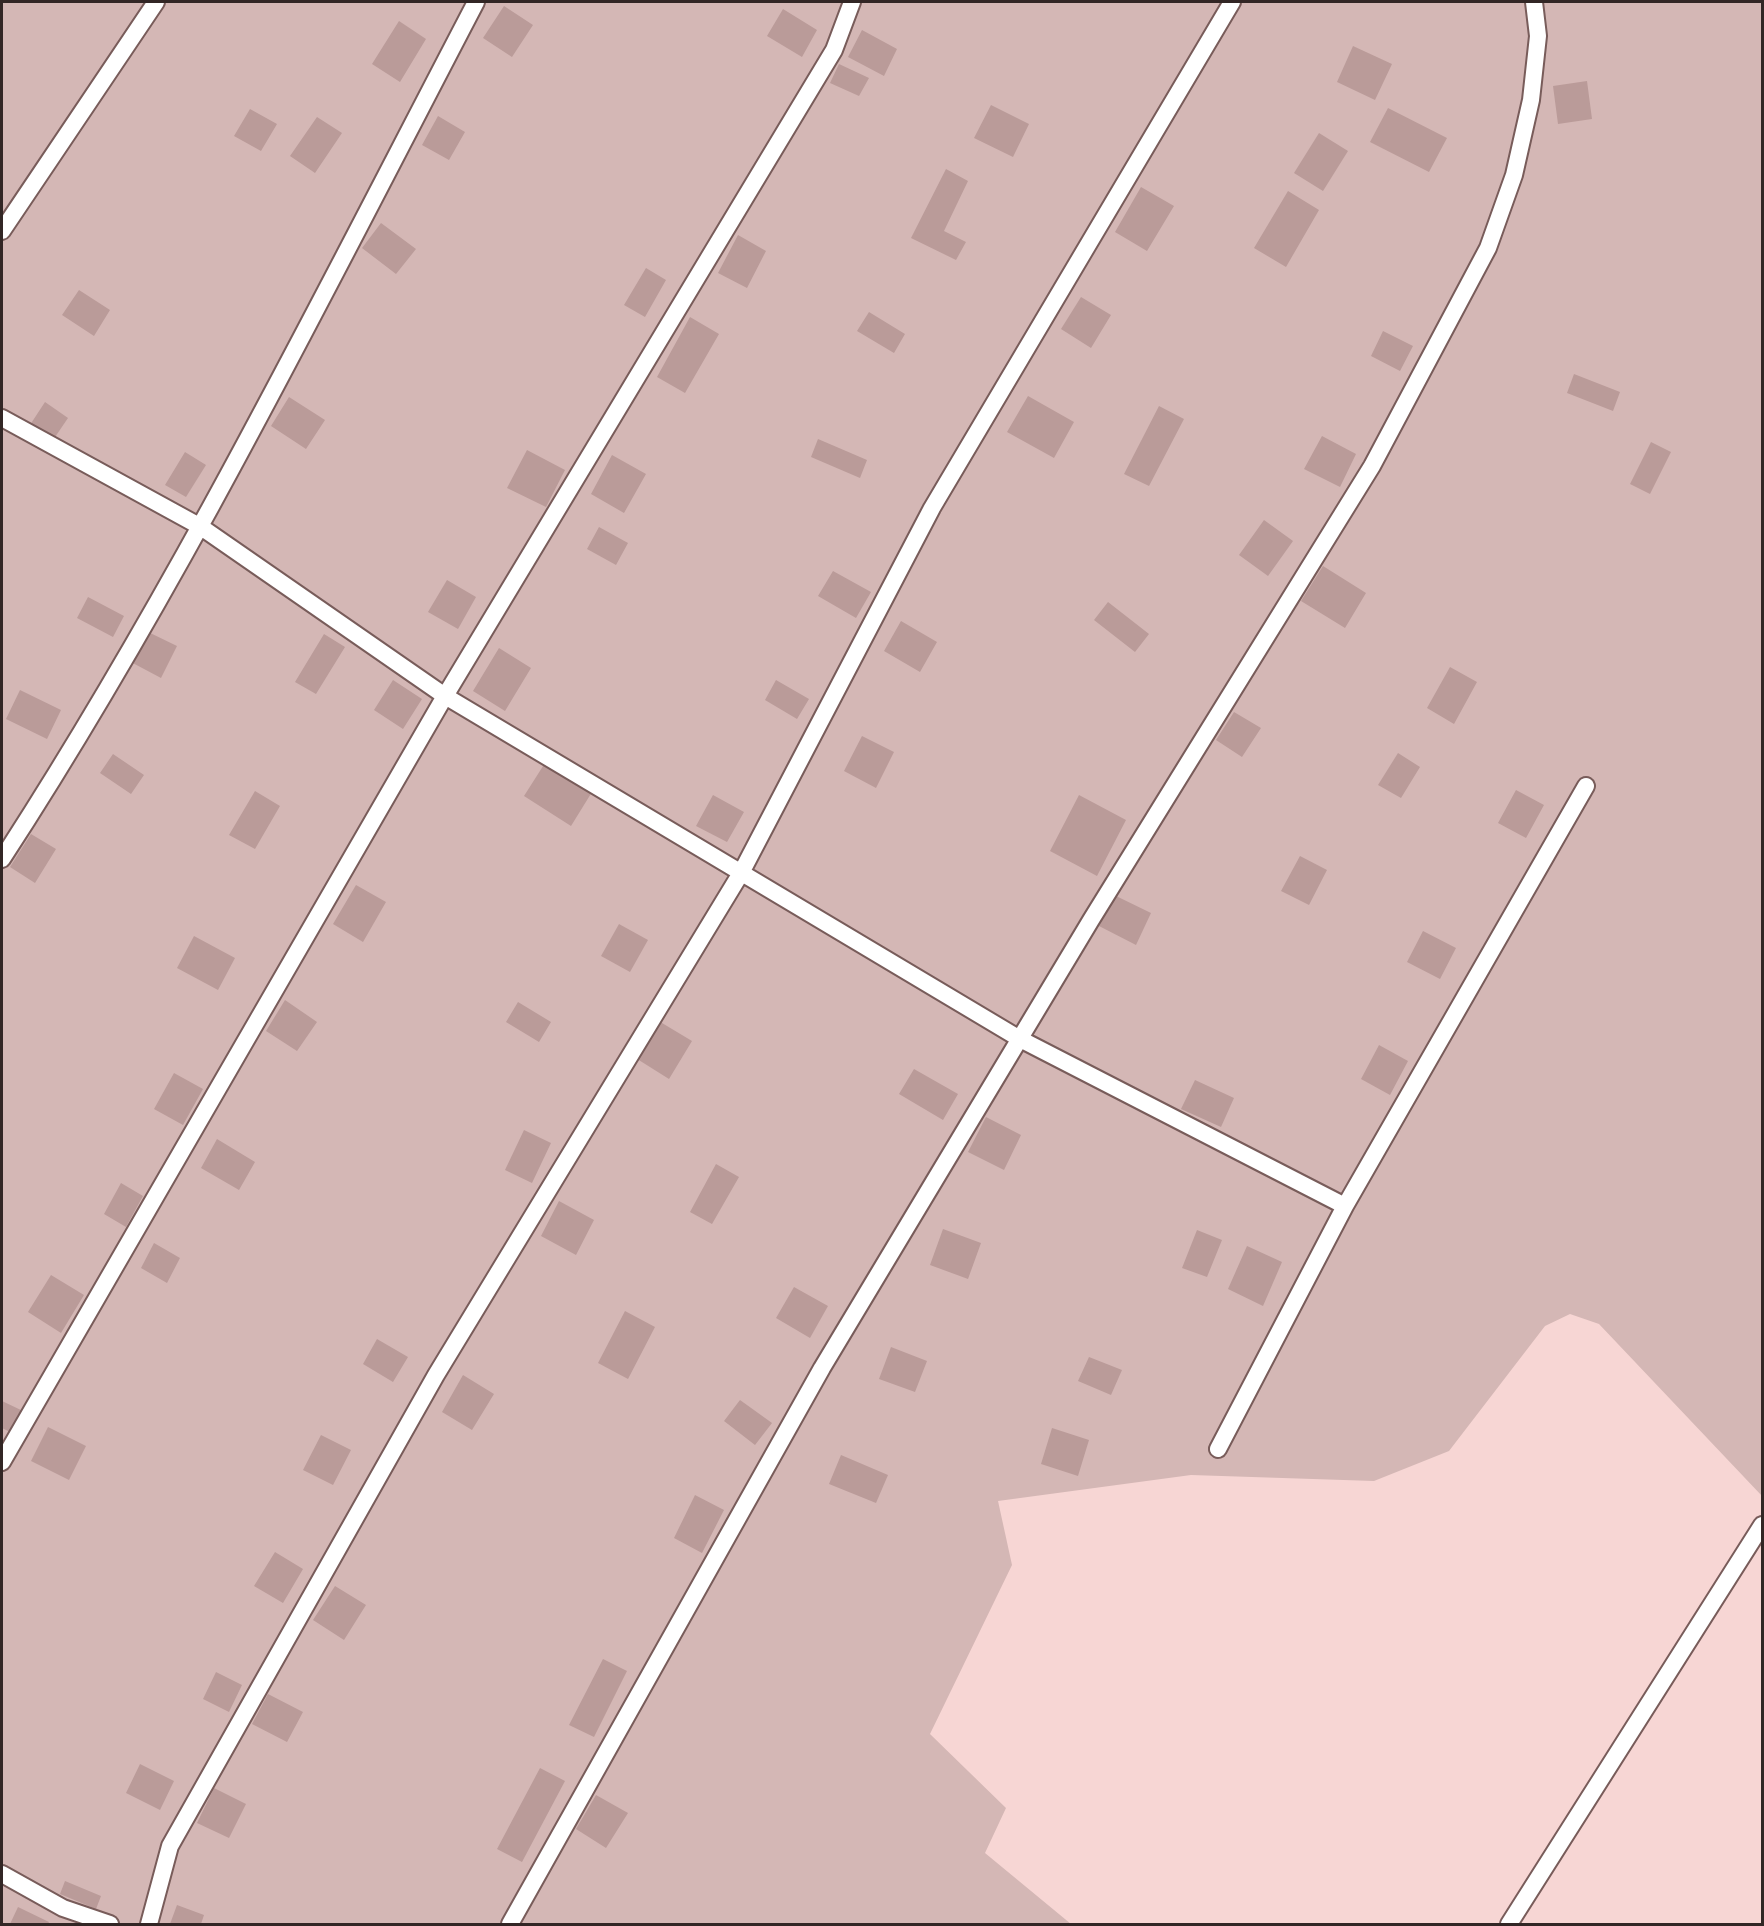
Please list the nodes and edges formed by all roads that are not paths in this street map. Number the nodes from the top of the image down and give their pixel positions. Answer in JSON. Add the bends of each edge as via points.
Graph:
{"nodes":[{"id":1,"x":156,"y":2,"type":"edge"},
{"id":2,"x":476,"y":2,"type":"edge"},
{"id":3,"x":852,"y":2,"type":"edge"},
{"id":4,"x":1232,"y":2,"type":"edge"},
{"id":5,"x":1534,"y":2,"type":"edge"},
{"id":6,"x":2,"y":231,"type":"edge"},
{"id":7,"x":2,"y":418,"type":"edge"},
{"id":8,"x":201,"y":527,"type":"junction"},
{"id":9,"x":445,"y":696,"type":"junction"},
{"id":10,"x":1586,"y":786,"type":"dead end"},
{"id":11,"x":2,"y":859,"type":"edge"},
{"id":12,"x":741,"y":873,"type":"junction"},
{"id":13,"x":1020,"y":1039,"type":"junction"},
{"id":14,"x":1345,"y":1206,"type":"junction"},
{"id":15,"x":1218,"y":1449,"type":"dead end"},
{"id":16,"x":2,"y":1462,"type":"edge"},
{"id":17,"x":1762,"y":1525,"type":"edge"},
{"id":18,"x":2,"y":1874,"type":"edge"},
{"id":19,"x":110,"y":1924,"type":"edge"},
{"id":20,"x":149,"y":1924,"type":"edge"},
{"id":21,"x":510,"y":1924,"type":"edge"},
{"id":22,"x":1509,"y":1924,"type":"edge"}],
"edges":[{"from":1,"to":6,"type":"lane"},
{"from":2,"to":8,"type":"lane"},
{"from":3,"to":9,"type":"lane","via":[[834,50]]},
{"from":4,"to":12,"type":"lane","via":[[932,508]]},
{"from":5,"to":13,"type":"lane","via":[[1538,36],[1531,100],[1514,175],[1488,248],[1372,466]]},
{"from":7,"to":8,"type":"lane"},
{"from":8,"to":9,"type":"lane"},
{"from":8,"to":11,"type":"lane","via":[[56,775]]},
{"from":9,"to":12,"type":"lane"},
{"from":9,"to":16,"type":"lane"},
{"from":10,"to":14,"type":"lane"},
{"from":12,"to":13,"type":"lane"},
{"from":12,"to":20,"type":"lane","via":[[436,1375],[170,1846]]},
{"from":13,"to":14,"type":"lane"},
{"from":13,"to":21,"type":"lane","via":[[822,1368]]},
{"from":14,"to":15,"type":"lane"},
{"from":17,"to":22,"type":"lane"},
{"from":18,"to":19,"type":"lane","via":[[63,1908]]}]}
